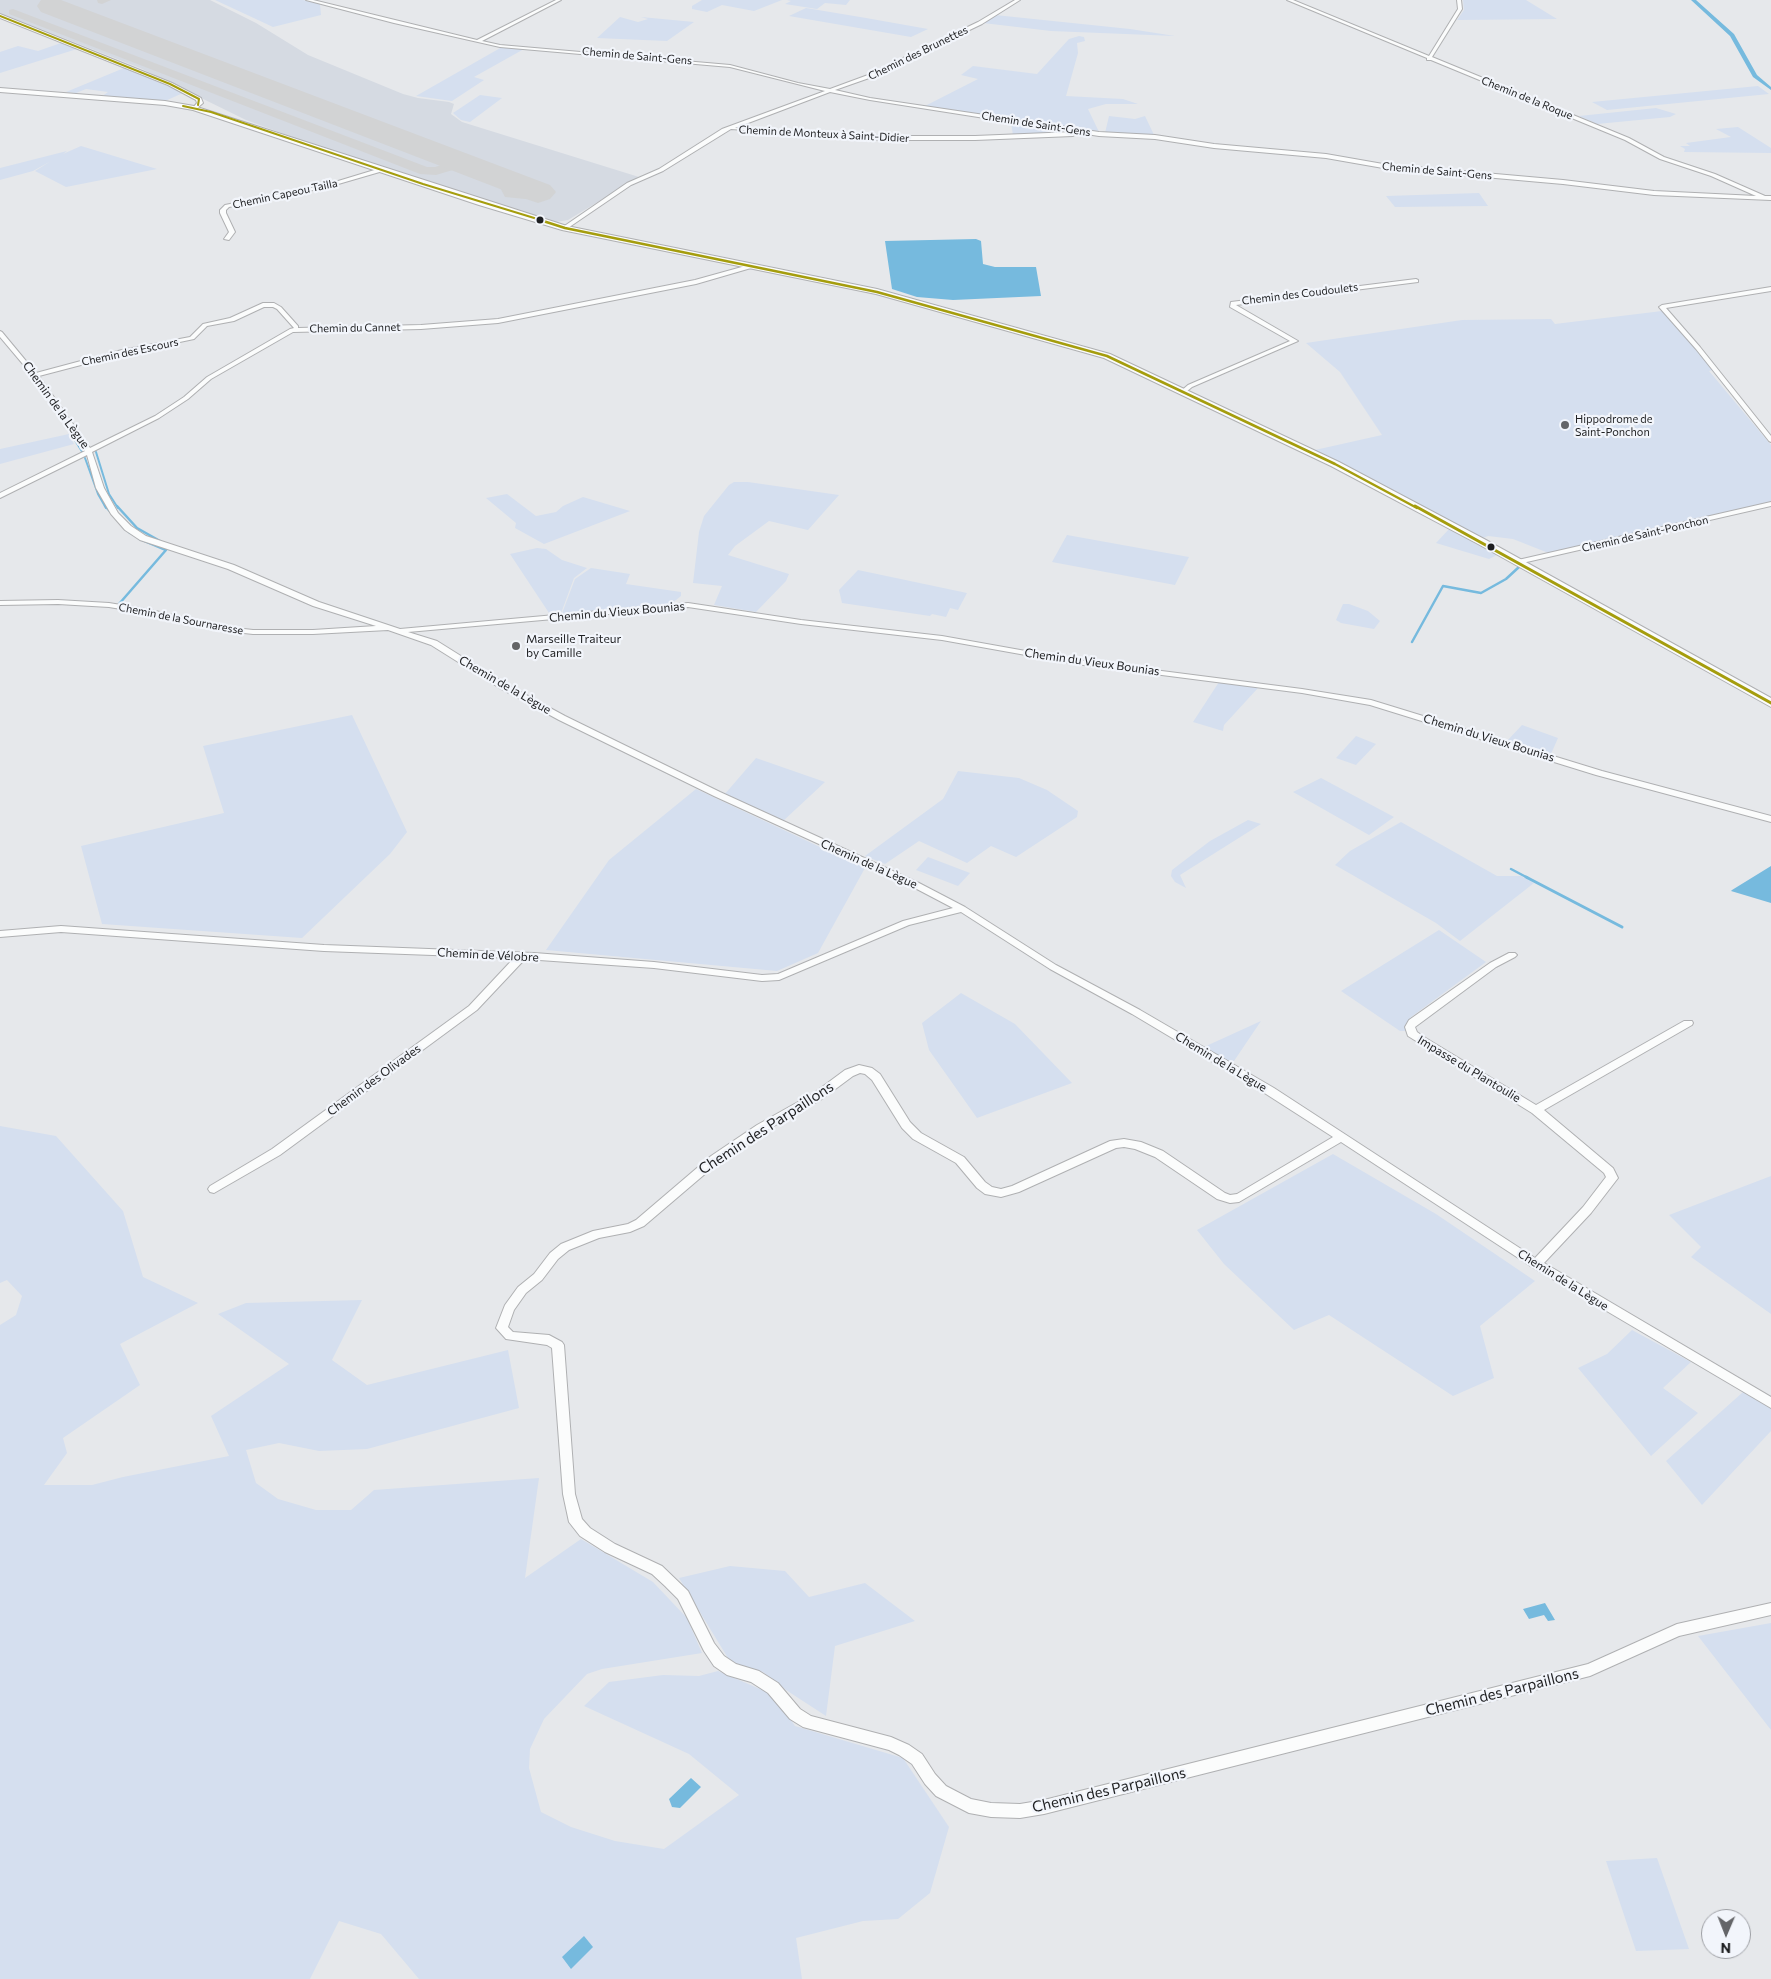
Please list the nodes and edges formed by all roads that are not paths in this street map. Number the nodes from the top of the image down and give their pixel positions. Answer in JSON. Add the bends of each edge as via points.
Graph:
{"nodes":[{"id":1,"x":308,"y":0,"type":"edge"},
{"id":2,"x":559,"y":0,"type":"edge"},
{"id":3,"x":1018,"y":0,"type":"edge"},
{"id":4,"x":1289,"y":0,"type":"edge"},
{"id":5,"x":1459,"y":0,"type":"edge"},
{"id":6,"x":0,"y":16,"type":"edge"},
{"id":7,"x":478,"y":41,"type":"junction"},
{"id":8,"x":1429,"y":59,"type":"junction"},
{"id":9,"x":0,"y":90,"type":"edge"},
{"id":10,"x":830,"y":90,"type":"junction"},
{"id":11,"x":192,"y":96,"type":"junction"},
{"id":12,"x":183,"y":106,"type":"junction"},
{"id":13,"x":194,"y":108,"type":"junction"},
{"id":14,"x":729,"y":129,"type":"junction"},
{"id":15,"x":1099,"y":134,"type":"junction"},
{"id":16,"x":381,"y":170,"type":"junction"},
{"id":17,"x":1764,"y":198,"type":"junction"},
{"id":18,"x":1771,"y":198,"type":"edge"},
{"id":19,"x":567,"y":224,"type":"junction"},
{"id":20,"x":227,"y":238,"type":"dead end"},
{"id":21,"x":749,"y":267,"type":"junction"},
{"id":22,"x":1416,"y":281,"type":"dead end"},
{"id":23,"x":1771,"y":290,"type":"edge"},
{"id":24,"x":296,"y":327,"type":"dead end"},
{"id":25,"x":0,"y":333,"type":"edge"},
{"id":26,"x":35,"y":375,"type":"junction"},
{"id":27,"x":1184,"y":391,"type":"junction"},
{"id":28,"x":1771,"y":440,"type":"edge"},
{"id":29,"x":90,"y":452,"type":"junction"},
{"id":30,"x":0,"y":496,"type":"edge"},
{"id":31,"x":1771,"y":504,"type":"edge"},
{"id":32,"x":1518,"y":562,"type":"junction"},
{"id":33,"x":0,"y":603,"type":"edge"},
{"id":34,"x":396,"y":629,"type":"junction"},
{"id":35,"x":1771,"y":703,"type":"edge"},
{"id":36,"x":1771,"y":819,"type":"edge"},
{"id":37,"x":962,"y":909,"type":"junction"},
{"id":38,"x":0,"y":934,"type":"edge"},
{"id":39,"x":522,"y":956,"type":"junction"},
{"id":40,"x":1512,"y":956,"type":"dead end"},
{"id":41,"x":1688,"y":1023,"type":"dead end"},
{"id":42,"x":1536,"y":1110,"type":"junction"},
{"id":43,"x":1341,"y":1137,"type":"junction"},
{"id":44,"x":214,"y":1189,"type":"dead end"},
{"id":45,"x":1536,"y":1264,"type":"junction"},
{"id":46,"x":1771,"y":1402,"type":"edge"},
{"id":47,"x":1771,"y":1609,"type":"edge"}],
"edges":[{"from":1,"to":7,"type":"street","name":"Chemin de Saint-Gens"},
{"from":2,"to":7,"type":"street"},
{"from":3,"to":10,"type":"street","name":"Chemin des Brunettes","via":[[980,23],[870,76]]},
{"from":4,"to":8,"type":"street","name":"Chemin de la Roque"},
{"from":5,"to":8,"type":"street","via":[[1460,10]]},
{"from":6,"to":11,"type":"street"},
{"from":7,"to":10,"type":"street","name":"Chemin de Saint-Gens","via":[[730,66]]},
{"from":8,"to":17,"type":"street","name":"Chemin de la Roque","via":[[1520,94],[1627,139],[1662,158],[1713,175]]},
{"from":9,"to":12,"type":"main road"},
{"from":10,"to":14,"type":"street","name":"Chemin des Brunettes"},
{"from":10,"to":15,"type":"street","name":"Chemin de Saint-Gens"},
{"from":11,"to":12,"type":"street","via":[[191,103]]},
{"from":11,"to":13,"type":"street","via":[[200,101]]},
{"from":12,"to":13,"type":"main road"},
{"from":13,"to":16,"type":"main road"},
{"from":14,"to":15,"type":"street","name":"Chemin de Monteux à Saint-Didier","via":[[884,138]]},
{"from":14,"to":19,"type":"street","name":"Chemin de Monteux à Saint-Didier","via":[[661,170],[629,184]]},
{"from":15,"to":17,"type":"street","name":"Chemin de Saint-Gens","via":[[1156,137],[1214,146],[1326,156],[1390,167],[1654,193]]},
{"from":16,"to":19,"type":"main road","via":[[549,224]]},
{"from":16,"to":20,"type":"street","name":"Chemin Capeou Tailla","via":[[326,186],[227,206],[223,213],[232,232]]},
{"from":17,"to":18,"type":"street","name":"Chemin de Saint-Gens"},
{"from":19,"to":21,"type":"main road"},
{"from":21,"to":27,"type":"main road","via":[[884,294],[1076,346],[1123,362]]},
{"from":21,"to":29,"type":"street","name":"Chemin du Cannet","via":[[696,282],[498,321],[421,327],[292,330],[209,378],[157,417]]},
{"from":22,"to":27,"type":"street","name":"Chemin des Coudoulets","via":[[1233,303],[1232,306],[1296,342]]},
{"from":23,"to":28,"type":"street","via":[[1662,307]]},
{"from":24,"to":26,"type":"street","name":"Chemin des Escours","via":[[279,308],[263,304],[232,320],[205,325],[192,338]]},
{"from":25,"to":26,"type":"street","name":"Chemin de la Lègue"},
{"from":26,"to":29,"type":"street","name":"Chemin de la Lègue"},
{"from":27,"to":32,"type":"main road","via":[[1327,460]]},
{"from":29,"to":30,"type":"street","name":"Chemin du Cannet"},
{"from":29,"to":34,"type":"street","name":"Chemin de la Lègue","via":[[106,501],[128,528],[143,538],[231,567],[316,604]]},
{"from":31,"to":32,"type":"street","name":"Chemin de Saint-Ponchon"},
{"from":32,"to":35,"type":"main road"},
{"from":33,"to":34,"type":"street","name":"Chemin de la Sournaresse","via":[[109,605],[253,632]]},
{"from":34,"to":36,"type":"street","name":"Chemin du Vieux Bounias","via":[[688,605],[942,638],[1076,662],[1371,703],[1599,773]]},
{"from":34,"to":37,"type":"street","name":"Chemin de la Lègue","via":[[434,643],[562,718]]},
{"from":37,"to":39,"type":"street","name":"Chemin de Vélobre","via":[[906,924],[779,977]]},
{"from":37,"to":43,"type":"street","name":"Chemin de la Lègue","via":[[1053,967],[1199,1049]]},
{"from":38,"to":39,"type":"street","name":"Chemin de Vélobre","via":[[61,929],[324,948]]},
{"from":39,"to":44,"type":"street","name":"Chemin des Olivades","via":[[473,1008],[276,1152]]},
{"from":40,"to":42,"type":"street","name":"Impasse du Plantoulie","via":[[1493,966],[1410,1027],[1412,1034],[1420,1040]]},
{"from":41,"to":42,"type":"street"},
{"from":42,"to":45,"type":"street","name":"Impasse du Plantoulie","via":[[1609,1171],[1612,1178]]},
{"from":43,"to":45,"type":"street","name":"Chemin de la Lègue"},
{"from":43,"to":47,"type":"street","name":"Chemin des Parpaillons","via":[[1238,1198],[1221,1196],[1159,1154],[1124,1143],[1114,1144],[1001,1193],[985,1188],[960,1160],[917,1136],[906,1125],[876,1077],[858,1069],[715,1159],[640,1223],[597,1234],[565,1247],[522,1290],[509,1308],[502,1328],[510,1336],[549,1340],[558,1345],[569,1494],[580,1527],[610,1548],[657,1570],[670,1582],[683,1595],[719,1661],[773,1688],[795,1714],[808,1722],[904,1750],[916,1759],[941,1791],[969,1806],[1020,1811],[1044,1807],[1590,1670],[1677,1630]]},
{"from":45,"to":46,"type":"street","name":"Chemin de la Lègue"}]}
